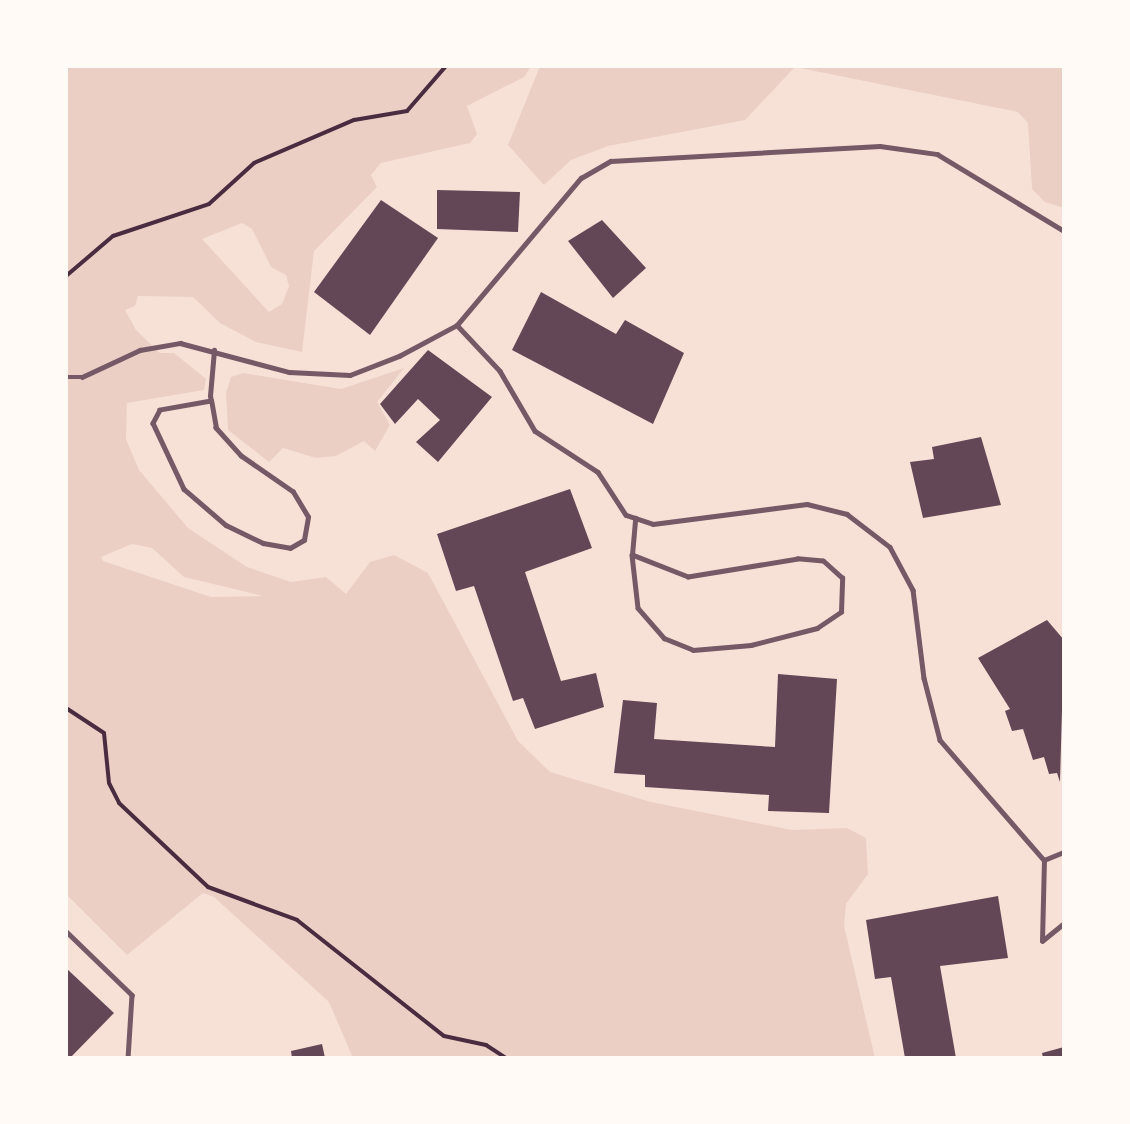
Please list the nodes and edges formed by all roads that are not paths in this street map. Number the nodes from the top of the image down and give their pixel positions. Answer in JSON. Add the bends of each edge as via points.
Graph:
{"nodes":[{"id":1,"x":1064,"y":231,"type":"edge"},
{"id":2,"x":457,"y":325,"type":"junction"},
{"id":3,"x":214,"y":350,"type":"junction"},
{"id":4,"x":66,"y":377,"type":"edge"},
{"id":5,"x":211,"y":401,"type":"junction"},
{"id":6,"x":635,"y":518,"type":"junction"},
{"id":7,"x":632,"y":555,"type":"junction"},
{"id":8,"x":1064,"y":852,"type":"edge"},
{"id":9,"x":1044,"y":860,"type":"junction"},
{"id":10,"x":1064,"y":923,"type":"edge"},
{"id":11,"x":66,"y":931,"type":"edge"},
{"id":12,"x":128,"y":1058,"type":"edge"}],
"edges":[{"from":1,"to":2,"type":"lane","via":[[937,154],[880,146],[611,161],[581,178]]},
{"from":2,"to":3,"type":"lane","via":[[350,375],[289,372]]},
{"from":2,"to":6,"type":"lane","via":[[500,371],[536,431],[598,472],[626,515]]},
{"from":3,"to":4,"type":"lane","via":[[180,343],[140,350],[82,377]]},
{"from":3,"to":5,"type":"lane"},
{"from":5,"to":5,"type":"lane","via":[[222,435],[241,456],[293,492],[308,517],[304,540],[290,548],[263,543],[226,525],[184,489],[153,423],[160,410]]},
{"from":6,"to":7,"type":"lane"},
{"from":6,"to":9,"type":"lane","via":[[653,524],[807,504],[847,514],[890,547],[913,590],[924,678],[939,740]]},
{"from":7,"to":7,"type":"lane","via":[[688,577],[798,559],[824,561],[842,578],[841,612],[817,628],[751,645],[693,650],[664,638],[638,608]]},
{"from":8,"to":9,"type":"lane"},
{"from":9,"to":10,"type":"lane","via":[[1042,941]]},
{"from":11,"to":12,"type":"lane","via":[[132,995]]}]}
